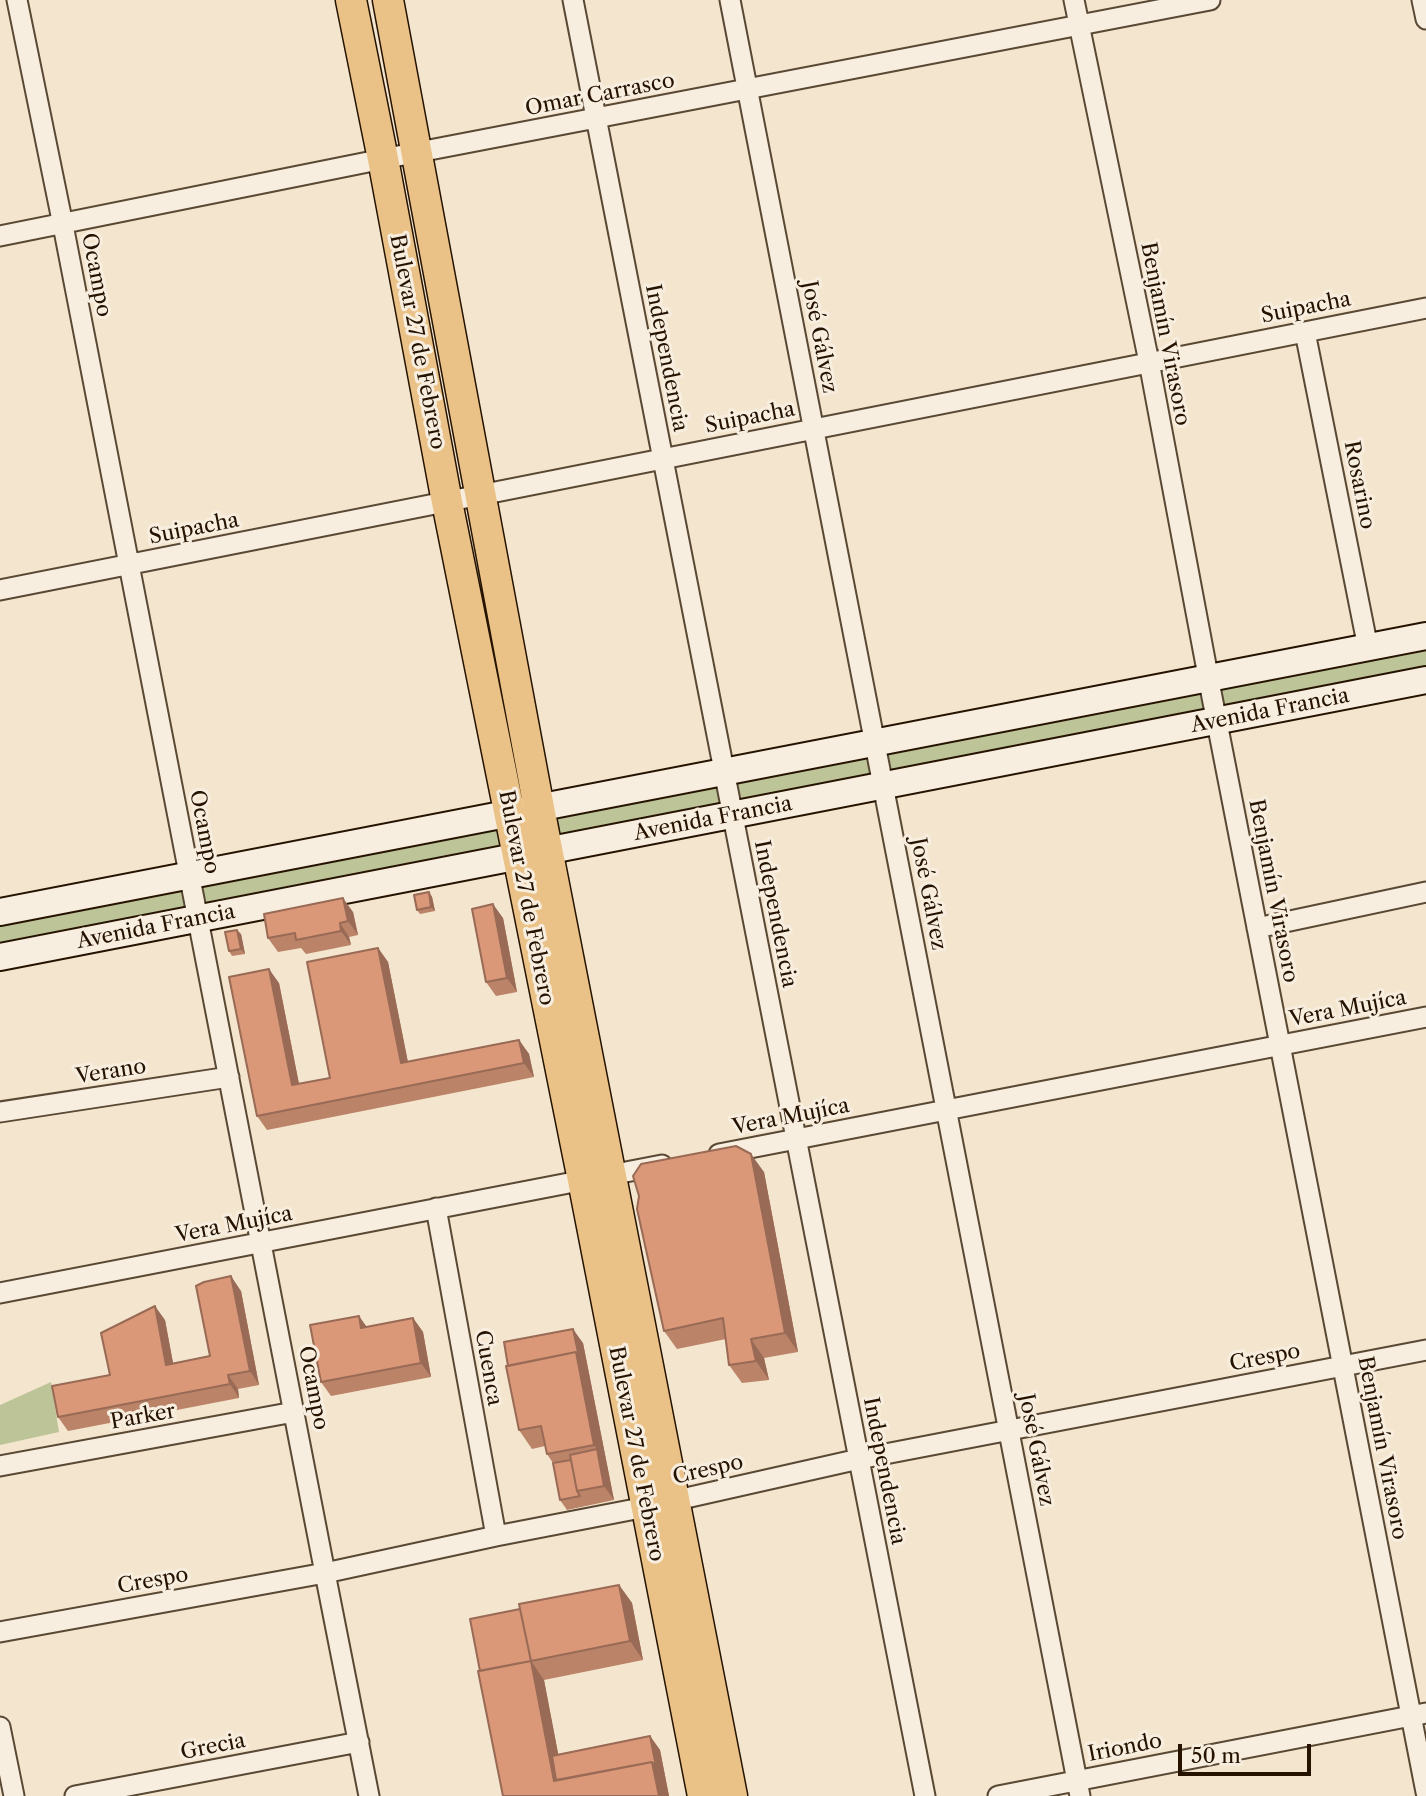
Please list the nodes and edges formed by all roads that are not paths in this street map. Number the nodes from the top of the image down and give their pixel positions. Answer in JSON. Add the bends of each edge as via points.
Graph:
{"nodes":[{"id":1,"x":17,"y":0,"type":"edge"},
{"id":2,"x":351,"y":0,"type":"edge"},
{"id":3,"x":388,"y":0,"type":"edge"},
{"id":4,"x":573,"y":0,"type":"edge"},
{"id":5,"x":730,"y":0,"type":"edge"},
{"id":6,"x":1074,"y":0,"type":"edge"},
{"id":7,"x":1210,"y":0,"type":"edge"},
{"id":8,"x":1422,"y":0,"type":"edge"},
{"id":9,"x":1426,"y":19,"type":"edge"},
{"id":10,"x":1079,"y":25,"type":"junction"},
{"id":11,"x":747,"y":89,"type":"junction"},
{"id":12,"x":596,"y":119,"type":"junction"},
{"id":13,"x":417,"y":153,"type":"junction"},
{"id":14,"x":383,"y":159,"type":"junction"},
{"id":15,"x":63,"y":225,"type":"junction"},
{"id":16,"x":0,"y":236,"type":"edge"},
{"id":17,"x":1426,"y":308,"type":"edge"},
{"id":18,"x":1305,"y":332,"type":"junction"},
{"id":19,"x":1149,"y":362,"type":"junction"},
{"id":20,"x":814,"y":429,"type":"junction"},
{"id":21,"x":663,"y":459,"type":"junction"},
{"id":22,"x":481,"y":495,"type":"junction"},
{"id":23,"x":447,"y":502,"type":"junction"},
{"id":24,"x":129,"y":565,"type":"junction"},
{"id":25,"x":0,"y":590,"type":"edge"},
{"id":26,"x":1426,"y":636,"type":"edge"},
{"id":27,"x":1368,"y":648,"type":"junction"},
{"id":28,"x":1208,"y":679,"type":"junction"},
{"id":29,"x":1426,"y":680,"type":"edge"},
{"id":30,"x":1216,"y":721,"type":"junction"},
{"id":31,"x":875,"y":743,"type":"junction"},
{"id":32,"x":724,"y":772,"type":"junction"},
{"id":33,"x":883,"y":786,"type":"junction"},
{"id":34,"x":539,"y":808,"type":"junction"},
{"id":35,"x":509,"y":814,"type":"junction"},
{"id":36,"x":733,"y":815,"type":"junction"},
{"id":37,"x":547,"y":851,"type":"junction"},
{"id":38,"x":518,"y":857,"type":"junction"},
{"id":39,"x":190,"y":876,"type":"junction"},
{"id":40,"x":1426,"y":892,"type":"edge"},
{"id":41,"x":1,"y":909,"type":"edge"},
{"id":42,"x":198,"y":919,"type":"junction"},
{"id":43,"x":1257,"y":928,"type":"junction"},
{"id":44,"x":0,"y":957,"type":"edge"},
{"id":45,"x":1426,"y":1017,"type":"edge"},
{"id":46,"x":1280,"y":1045,"type":"junction"},
{"id":47,"x":229,"y":1077,"type":"junction"},
{"id":48,"x":947,"y":1110,"type":"junction"},
{"id":49,"x":0,"y":1112,"type":"edge"},
{"id":50,"x":796,"y":1139,"type":"junction"},
{"id":51,"x":707,"y":1156,"type":"edge"},
{"id":52,"x":682,"y":1161,"type":"edge"},
{"id":53,"x":596,"y":1177,"type":"junction"},
{"id":54,"x":436,"y":1208,"type":"junction"},
{"id":55,"x":261,"y":1243,"type":"junction"},
{"id":56,"x":0,"y":1293,"type":"edge"},
{"id":57,"x":1426,"y":1350,"type":"edge"},
{"id":58,"x":1342,"y":1366,"type":"junction"},
{"id":59,"x":294,"y":1412,"type":"junction"},
{"id":60,"x":1009,"y":1430,"type":"junction"},
{"id":61,"x":859,"y":1459,"type":"junction"},
{"id":62,"x":0,"y":1466,"type":"edge"},
{"id":63,"x":660,"y":1504,"type":"junction"},
{"id":64,"x":496,"y":1536,"type":"junction"},
{"id":65,"x":324,"y":1573,"type":"junction"},
{"id":66,"x":0,"y":1632,"type":"edge"},
{"id":67,"x":1418,"y":1714,"type":"edge"},
{"id":68,"x":0,"y":1727,"type":"edge"},
{"id":69,"x":359,"y":1742,"type":"junction"},
{"id":70,"x":1079,"y":1788,"type":"edge"},
{"id":71,"x":1426,"y":1791,"type":"edge"},
{"id":72,"x":14,"y":1796,"type":"edge"},
{"id":73,"x":75,"y":1796,"type":"edge"},
{"id":74,"x":369,"y":1796,"type":"edge"},
{"id":75,"x":703,"y":1796,"type":"edge"},
{"id":76,"x":732,"y":1796,"type":"edge"},
{"id":77,"x":925,"y":1796,"type":"edge"},
{"id":78,"x":998,"y":1796,"type":"edge"}],
"edges":[{"from":1,"to":15,"type":"street","name":"Ocampo"},
{"from":2,"to":14,"type":"main road","name":"Bulevar 27 de Febrero"},
{"from":3,"to":13,"type":"main road","name":"Bulevar 27 de Febrero"},
{"from":4,"to":12,"type":"street","name":"Independencia"},
{"from":5,"to":11,"type":"street","name":"José Gálvez"},
{"from":6,"to":10,"type":"street","name":"Benjamín Virasoro"},
{"from":7,"to":10,"type":"street","name":"Omar Carrasco"},
{"from":8,"to":9,"type":"street"},
{"from":10,"to":11,"type":"street","name":"Omar Carrasco"},
{"from":10,"to":19,"type":"street","name":"Benjamín Virasoro"},
{"from":11,"to":12,"type":"street","name":"Omar Carrasco"},
{"from":11,"to":20,"type":"street","name":"José Gálvez"},
{"from":12,"to":13,"type":"street","name":"Omar Carrasco"},
{"from":12,"to":21,"type":"street","name":"Independencia"},
{"from":13,"to":14,"type":"street","name":"Omar Carrasco"},
{"from":13,"to":22,"type":"main road","name":"Bulevar 27 de Febrero"},
{"from":14,"to":15,"type":"street","name":"Omar Carrasco"},
{"from":14,"to":23,"type":"main road","name":"Bulevar 27 de Febrero"},
{"from":15,"to":16,"type":"street","name":"Omar Carrasco"},
{"from":15,"to":24,"type":"street","name":"Ocampo"},
{"from":17,"to":18,"type":"street","name":"Suipacha"},
{"from":18,"to":19,"type":"street","name":"Suipacha"},
{"from":18,"to":27,"type":"street","name":"Rosarino"},
{"from":19,"to":20,"type":"street","name":"Suipacha"},
{"from":19,"to":28,"type":"street","name":"Benjamín Virasoro"},
{"from":20,"to":21,"type":"street","name":"Suipacha"},
{"from":20,"to":31,"type":"street","name":"José Gálvez"},
{"from":21,"to":22,"type":"street","name":"Suipacha"},
{"from":21,"to":32,"type":"street","name":"Independencia"},
{"from":22,"to":23,"type":"street","name":"Suipacha"},
{"from":22,"to":34,"type":"main road","name":"Bulevar 27 de Febrero"},
{"from":23,"to":24,"type":"street","name":"Suipacha"},
{"from":23,"to":35,"type":"main road","name":"Bulevar 27 de Febrero"},
{"from":24,"to":25,"type":"street","name":"Suipacha"},
{"from":24,"to":39,"type":"street","name":"Ocampo"},
{"from":26,"to":27,"type":"main road","name":"Avenida Francia"},
{"from":27,"to":28,"type":"main road","name":"Avenida Francia"},
{"from":28,"to":30,"type":"street","name":"Benjamín Virasoro"},
{"from":28,"to":31,"type":"main road","name":"Avenida Francia"},
{"from":29,"to":30,"type":"main road","name":"Avenida Francia"},
{"from":30,"to":33,"type":"main road","name":"Avenida Francia"},
{"from":30,"to":43,"type":"street","name":"Benjamín Virasoro"},
{"from":31,"to":32,"type":"main road","name":"Avenida Francia"},
{"from":31,"to":33,"type":"street","name":"José Gálvez"},
{"from":32,"to":34,"type":"main road","name":"Avenida Francia"},
{"from":32,"to":36,"type":"street","name":"Independencia"},
{"from":33,"to":36,"type":"main road","name":"Avenida Francia"},
{"from":33,"to":48,"type":"street","name":"José Gálvez"},
{"from":34,"to":35,"type":"main road","name":"Avenida Francia"},
{"from":34,"to":37,"type":"main road","name":"Bulevar 27 de Febrero"},
{"from":35,"to":38,"type":"main road","name":"Bulevar 27 de Febrero"},
{"from":35,"to":39,"type":"main road","name":"Avenida Francia"},
{"from":36,"to":37,"type":"main road","name":"Avenida Francia"},
{"from":36,"to":50,"type":"street","name":"Independencia"},
{"from":37,"to":38,"type":"main road","name":"Avenida Francia"},
{"from":37,"to":53,"type":"main road","name":"Bulevar 27 de Febrero"},
{"from":38,"to":42,"type":"main road","name":"Avenida Francia"},
{"from":38,"to":53,"type":"main road","name":"Bulevar 27 de Febrero"},
{"from":39,"to":41,"type":"main road","name":"Avenida Francia"},
{"from":39,"to":42,"type":"street","name":"Ocampo"},
{"from":40,"to":43,"type":"street"},
{"from":42,"to":44,"type":"main road","name":"Avenida Francia"},
{"from":42,"to":47,"type":"street","name":"Ocampo"},
{"from":43,"to":46,"type":"street","name":"Benjamín Virasoro"},
{"from":45,"to":46,"type":"street","name":"Vera Mujíca"},
{"from":46,"to":48,"type":"street","name":"Vera Mujíca"},
{"from":46,"to":58,"type":"street","name":"Benjamín Virasoro"},
{"from":47,"to":49,"type":"street","name":"Verano"},
{"from":47,"to":55,"type":"street","name":"Ocampo"},
{"from":48,"to":50,"type":"street","name":"Vera Mujíca"},
{"from":48,"to":60,"type":"street","name":"José Gálvez"},
{"from":50,"to":51,"type":"street","name":"Vera Mujíca"},
{"from":50,"to":61,"type":"street","name":"Independencia"},
{"from":52,"to":53,"type":"street","name":"Vera Mujíca"},
{"from":53,"to":54,"type":"street","name":"Vera Mujíca"},
{"from":53,"to":63,"type":"main road","name":"Bulevar 27 de Febrero"},
{"from":54,"to":55,"type":"street","name":"Vera Mujíca"},
{"from":54,"to":64,"type":"street","name":"Cuenca"},
{"from":55,"to":56,"type":"street","name":"Vera Mujíca"},
{"from":55,"to":59,"type":"street","name":"Ocampo"},
{"from":57,"to":58,"type":"street","name":"Crespo"},
{"from":58,"to":60,"type":"street","name":"Crespo"},
{"from":58,"to":67,"type":"street","name":"Benjamín Virasoro"},
{"from":59,"to":62,"type":"street","name":"Parker"},
{"from":59,"to":65,"type":"street","name":"Ocampo"},
{"from":60,"to":61,"type":"street","name":"Crespo"},
{"from":60,"to":70,"type":"street","name":"José Gálvez"},
{"from":61,"to":63,"type":"street","name":"Crespo"},
{"from":61,"to":77,"type":"street","name":"Independencia"},
{"from":63,"to":64,"type":"street","name":"Crespo"},
{"from":63,"to":75,"type":"main road","name":"Bulevar 27 de Febrero"},
{"from":63,"to":76,"type":"main road","name":"Bulevar 27 de Febrero"},
{"from":64,"to":65,"type":"street","name":"Crespo"},
{"from":65,"to":66,"type":"street","name":"Crespo"},
{"from":65,"to":69,"type":"street","name":"Ocampo"},
{"from":67,"to":70,"type":"street","name":"Iriondo"},
{"from":67,"to":71,"type":"street","name":"Benjamín Virasoro"},
{"from":68,"to":72,"type":"street"},
{"from":69,"to":73,"type":"street","name":"Grecia"},
{"from":69,"to":74,"type":"street","name":"Ocampo"},
{"from":70,"to":78,"type":"street","name":"Iriondo"}]}
